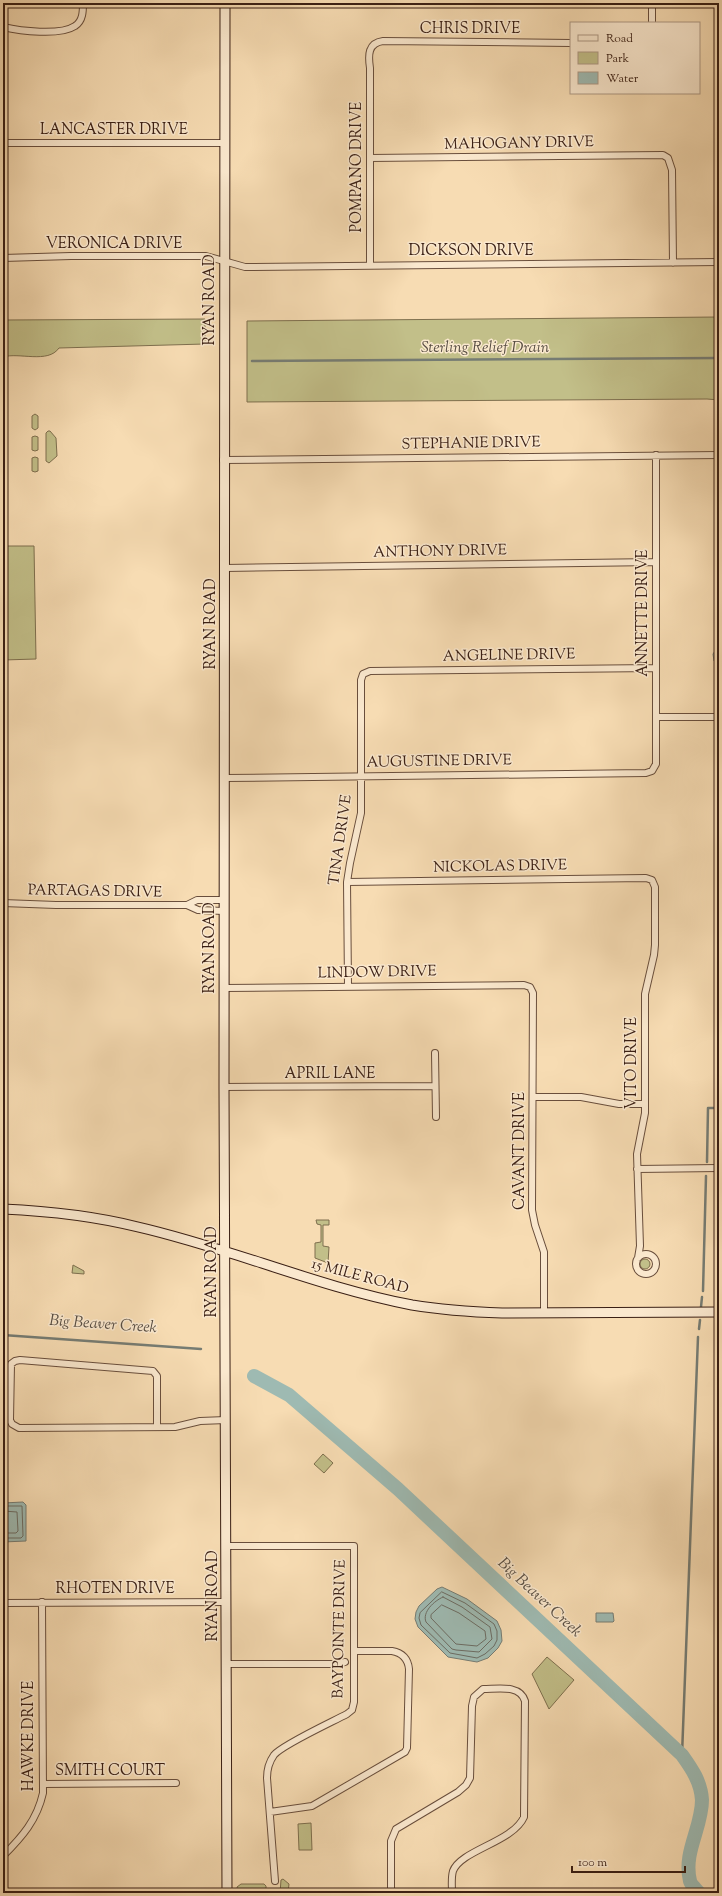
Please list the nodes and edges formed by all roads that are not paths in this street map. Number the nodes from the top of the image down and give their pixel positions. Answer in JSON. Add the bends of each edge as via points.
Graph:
{"nodes":[{"id":1,"x":83,"y":3,"type":"edge"},
{"id":2,"x":225,"y":3,"type":"edge"},
{"id":3,"x":652,"y":3,"type":"edge"},
{"id":4,"x":652,"y":22,"type":"edge"},
{"id":5,"x":3,"y":27,"type":"edge"},
{"id":6,"x":570,"y":42,"type":"edge"},
{"id":7,"x":370,"y":68,"type":"joint"},
{"id":8,"x":3,"y":143,"type":"edge"},
{"id":9,"x":225,"y":143,"type":"junction"},
{"id":10,"x":370,"y":158,"type":"junction"},
{"id":11,"x":3,"y":258,"type":"edge"},
{"id":12,"x":224,"y":262,"type":"junction"},
{"id":13,"x":719,"y":262,"type":"edge"},
{"id":14,"x":673,"y":263,"type":"junction"},
{"id":15,"x":370,"y":265,"type":"junction"},
{"id":16,"x":656,"y":455,"type":"junction"},
{"id":17,"x":719,"y":455,"type":"edge"},
{"id":18,"x":224,"y":460,"type":"junction"},
{"id":19,"x":656,"y":562,"type":"junction"},
{"id":20,"x":225,"y":568,"type":"junction"},
{"id":21,"x":656,"y":668,"type":"junction"},
{"id":22,"x":363,"y":674,"type":"joint"},
{"id":23,"x":656,"y":717,"type":"junction"},
{"id":24,"x":719,"y":717,"type":"edge"},
{"id":25,"x":652,"y":771,"type":"joint"},
{"id":26,"x":361,"y":776,"type":"junction"},
{"id":27,"x":225,"y":778,"type":"junction"},
{"id":28,"x":652,"y":880,"type":"joint"},
{"id":29,"x":347,"y":882,"type":"junction"},
{"id":30,"x":224,"y":900,"type":"junction"},
{"id":31,"x":3,"y":903,"type":"edge"},
{"id":32,"x":186,"y":905,"type":"junction"},
{"id":33,"x":224,"y":911,"type":"junction"},
{"id":34,"x":348,"y":986,"type":"junction"},
{"id":35,"x":530,"y":987,"type":"joint"},
{"id":36,"x":224,"y":988,"type":"junction"},
{"id":37,"x":435,"y":1053,"type":"dead end"},
{"id":38,"x":435,"y":1086,"type":"junction"},
{"id":39,"x":224,"y":1087,"type":"junction"},
{"id":40,"x":532,"y":1097,"type":"junction"},
{"id":41,"x":645,"y":1104,"type":"junction"},
{"id":42,"x":436,"y":1117,"type":"dead end"},
{"id":43,"x":719,"y":1168,"type":"edge"},
{"id":44,"x":637,"y":1169,"type":"junction"},
{"id":45,"x":3,"y":1209,"type":"edge"},
{"id":46,"x":640,"y":1246,"type":"junction"},
{"id":47,"x":226,"y":1253,"type":"junction"},
{"id":48,"x":649,"y":1255,"type":"junction"},
{"id":49,"x":638,"y":1258,"type":"junction"},
{"id":50,"x":719,"y":1312,"type":"edge"},
{"id":51,"x":544,"y":1314,"type":"junction"},
{"id":52,"x":226,"y":1420,"type":"junction"},
{"id":53,"x":157,"y":1427,"type":"junction"},
{"id":54,"x":226,"y":1546,"type":"junction"},
{"id":55,"x":42,"y":1602,"type":"junction"},
{"id":56,"x":227,"y":1602,"type":"junction"},
{"id":57,"x":3,"y":1603,"type":"edge"},
{"id":58,"x":355,"y":1651,"type":"junction"},
{"id":59,"x":345,"y":1662,"type":"dead end"},
{"id":60,"x":227,"y":1664,"type":"junction"},
{"id":61,"x":176,"y":1783,"type":"dead end"},
{"id":62,"x":43,"y":1784,"type":"junction"},
{"id":63,"x":270,"y":1812,"type":"junction"},
{"id":64,"x":3,"y":1856,"type":"edge"},
{"id":65,"x":275,"y":1881,"type":"dead end"},
{"id":66,"x":228,"y":1893,"type":"edge"},
{"id":67,"x":391,"y":1893,"type":"edge"},
{"id":68,"x":452,"y":1893,"type":"edge"}],
"edges":[{"from":1,"to":5,"type":"street","via":[[83,15],[76,26],[49,31]]},
{"from":2,"to":9,"type":"main road","name":"RYAN ROAD"},
{"from":3,"to":4,"type":"street"},
{"from":6,"to":7,"type":"street","name":"CHRIS DRIVE","via":[[383,41],[371,46],[368,57]]},
{"from":7,"to":10,"type":"street","name":"POMPANO DRIVE"},
{"from":8,"to":9,"type":"street","name":"LANCASTER DRIVE"},
{"from":9,"to":12,"type":"main road","name":"RYAN ROAD"},
{"from":10,"to":14,"type":"street","name":"MAHOGANY DRIVE","via":[[663,156],[668,158],[672,170]]},
{"from":10,"to":15,"type":"street","name":"POMPANO DRIVE"},
{"from":11,"to":12,"type":"street","name":"VERONICA DRIVE","via":[[206,256]]},
{"from":12,"to":15,"type":"street","name":"DICKSON DRIVE","via":[[243,267]]},
{"from":12,"to":18,"type":"main road","name":"RYAN ROAD"},
{"from":13,"to":14,"type":"street","name":"DICKSON DRIVE"},
{"from":14,"to":15,"type":"street","name":"DICKSON DRIVE"},
{"from":16,"to":17,"type":"street","name":"STEPHANIE DRIVE"},
{"from":16,"to":18,"type":"street","name":"STEPHANIE DRIVE"},
{"from":16,"to":19,"type":"street","name":"ANNETTE DRIVE"},
{"from":18,"to":20,"type":"main road","name":"RYAN ROAD"},
{"from":19,"to":20,"type":"street","name":"ANTHONY DRIVE"},
{"from":19,"to":21,"type":"street","name":"ANNETTE DRIVE"},
{"from":20,"to":27,"type":"main road","name":"RYAN ROAD"},
{"from":21,"to":22,"type":"street","name":"ANGELINE DRIVE","via":[[370,671]]},
{"from":21,"to":23,"type":"street","name":"ANNETTE DRIVE"},
{"from":22,"to":26,"type":"street","name":"TINA DRIVE"},
{"from":23,"to":24,"type":"street"},
{"from":23,"to":25,"type":"street","name":"ANNETTE DRIVE","via":[[656,764]]},
{"from":25,"to":26,"type":"street","name":"AUGUSTINE DRIVE"},
{"from":26,"to":27,"type":"street","name":"AUGUSTINE DRIVE"},
{"from":26,"to":29,"type":"street","name":"TINA DRIVE","via":[[359,826]]},
{"from":27,"to":30,"type":"main road","name":"RYAN ROAD"},
{"from":28,"to":29,"type":"street","name":"NICKOLAS DRIVE","via":[[646,878]]},
{"from":28,"to":41,"type":"street","name":"VITO DRIVE","via":[[655,887],[655,946],[645,994]]},
{"from":29,"to":34,"type":"street","name":"TINA DRIVE"},
{"from":30,"to":32,"type":"street","via":[[197,900]]},
{"from":30,"to":33,"type":"main road","name":"RYAN ROAD"},
{"from":31,"to":32,"type":"street","name":"PARTAGAS DRIVE"},
{"from":32,"to":33,"type":"street","via":[[198,910]]},
{"from":33,"to":36,"type":"main road","name":"RYAN ROAD"},
{"from":34,"to":35,"type":"street","name":"LINDOW DRIVE"},
{"from":34,"to":36,"type":"street","name":"LINDOW DRIVE"},
{"from":35,"to":40,"type":"street","name":"CAVANT DRIVE","via":[[533,993]]},
{"from":36,"to":39,"type":"main road","name":"RYAN ROAD"},
{"from":37,"to":38,"type":"street"},
{"from":38,"to":39,"type":"street","name":"APRIL LANE"},
{"from":38,"to":42,"type":"street"},
{"from":39,"to":47,"type":"main road","name":"RYAN ROAD"},
{"from":40,"to":41,"type":"street","via":[[581,1097],[619,1104]]},
{"from":40,"to":51,"type":"street","name":"CAVANT DRIVE","via":[[532,1210],[544,1252]]},
{"from":41,"to":44,"type":"street","name":"VITO DRIVE"},
{"from":43,"to":44,"type":"street"},
{"from":44,"to":46,"type":"street","name":"VITO DRIVE"},
{"from":45,"to":47,"type":"main road","name":"15 MILE ROAD","via":[[105,1219]]},
{"from":46,"to":48,"type":"street"},
{"from":46,"to":49,"type":"street","name":"VITO DRIVE"},
{"from":47,"to":51,"type":"main road","name":"15 MILE ROAD","via":[[353,1291],[413,1305],[466,1311]]},
{"from":47,"to":52,"type":"main road","name":"RYAN ROAD"},
{"from":48,"to":49,"type":"street"},
{"from":48,"to":49,"type":"street","name":"VITO DRIVE","via":[[654,1259],[655,1265],[653,1271],[647,1274],[636,1268]]},
{"from":50,"to":51,"type":"main road","name":"15 MILE ROAD"},
{"from":52,"to":53,"type":"street","via":[[200,1421],[179,1427]]},
{"from":52,"to":54,"type":"main road","name":"RYAN ROAD"},
{"from":53,"to":53,"type":"street","via":[[16,1427],[10,1420],[11,1364],[15,1360],[20,1360],[153,1371],[157,1376]]},
{"from":54,"to":56,"type":"main road","name":"RYAN ROAD"},
{"from":54,"to":58,"type":"street","name":"BAYPOINTE DRIVE","via":[[354,1546]]},
{"from":55,"to":56,"type":"street","name":"RHOTEN DRIVE"},
{"from":55,"to":57,"type":"street","name":"RHOTEN DRIVE"},
{"from":55,"to":62,"type":"street","name":"HAWKE DRIVE"},
{"from":56,"to":60,"type":"main road","name":"RYAN ROAD"},
{"from":58,"to":63,"type":"street","name":"BAYPOINTE DRIVE","via":[[352,1710],[274,1755],[267,1769]]},
{"from":58,"to":63,"type":"street","via":[[392,1651],[406,1658],[409,1669],[405,1752],[312,1806]]},
{"from":59,"to":60,"type":"street"},
{"from":60,"to":66,"type":"main road","name":"RYAN ROAD"},
{"from":61,"to":62,"type":"street","name":"SMITH COURT"},
{"from":62,"to":64,"type":"street","name":"HAWKE DRIVE","via":[[42,1800],[35,1818]]},
{"from":63,"to":65,"type":"street","name":"BAYPOINTE DRIVE"},
{"from":67,"to":68,"type":"street","via":[[392,1835],[400,1825],[466,1785],[470,1778],[474,1697],[483,1689],[513,1689],[519,1691],[525,1701],[524,1817],[517,1828],[456,1865],[452,1877]]}]}
